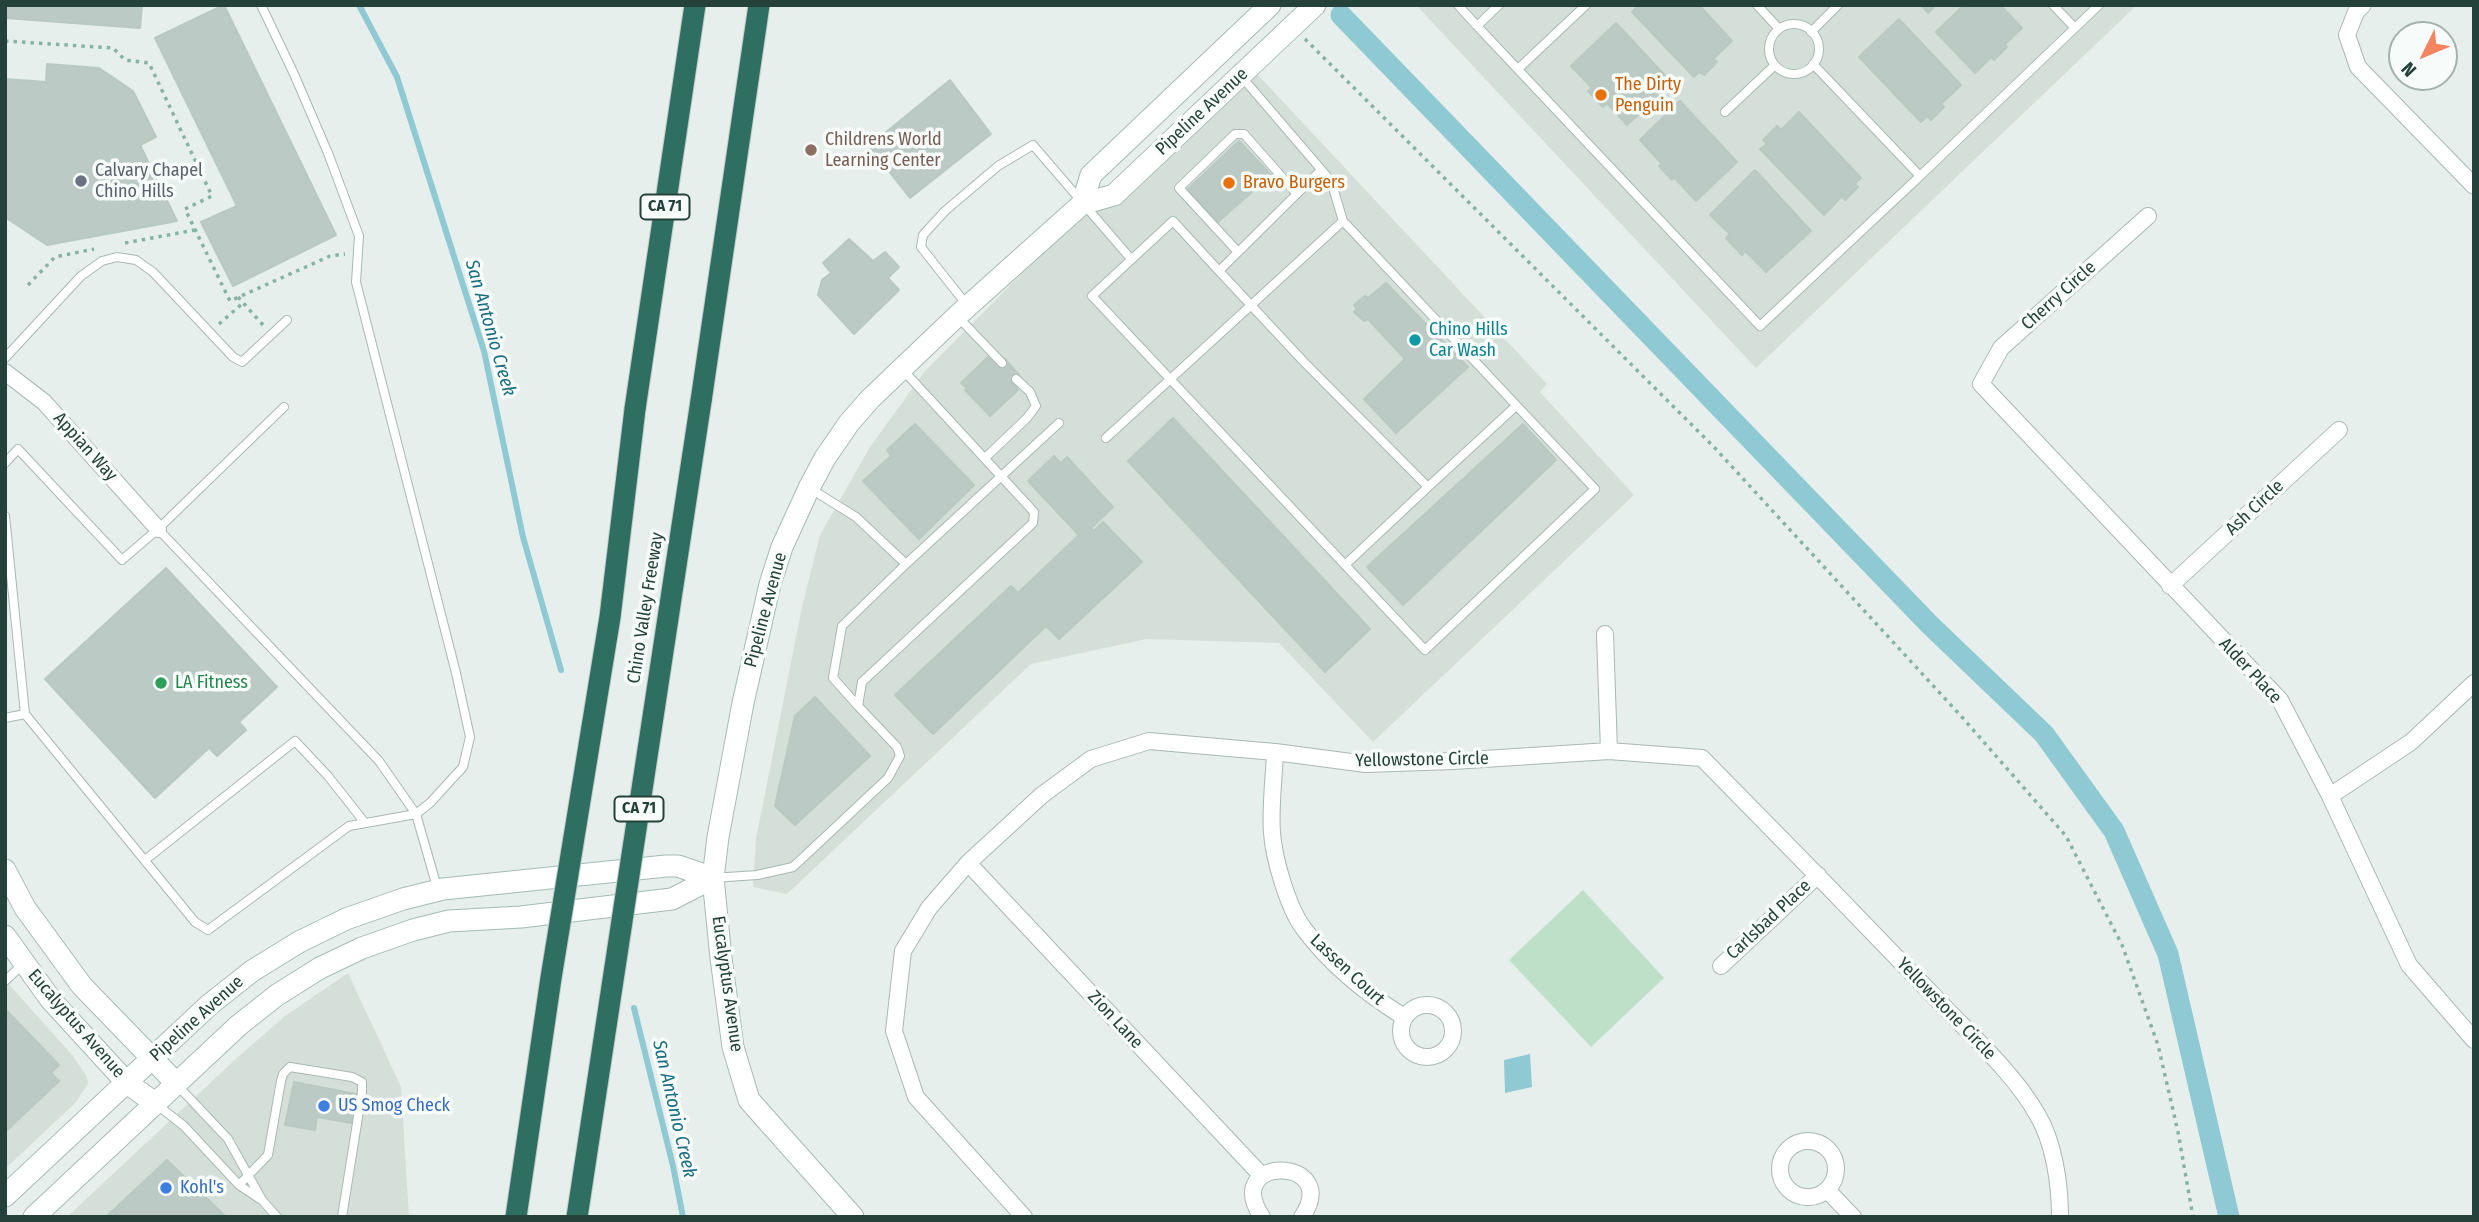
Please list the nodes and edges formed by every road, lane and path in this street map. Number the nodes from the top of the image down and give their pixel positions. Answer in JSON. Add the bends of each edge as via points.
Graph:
{"nodes":[{"id":1,"x":261,"y":5,"type":"edge"},
{"id":2,"x":695,"y":5,"type":"edge"},
{"id":3,"x":759,"y":5,"type":"edge"},
{"id":4,"x":1269,"y":5,"type":"edge"},
{"id":5,"x":1458,"y":5,"type":"edge"},
{"id":6,"x":1499,"y":5,"type":"edge"},
{"id":7,"x":1586,"y":5,"type":"edge"},
{"id":8,"x":1757,"y":5,"type":"edge"},
{"id":9,"x":1839,"y":5,"type":"edge"},
{"id":10,"x":2053,"y":5,"type":"edge"},
{"id":11,"x":2099,"y":5,"type":"edge"},
{"id":12,"x":2364,"y":5,"type":"edge"},
{"id":13,"x":1304,"y":15,"type":"edge"},
{"id":14,"x":1477,"y":26,"type":"junction"},
{"id":15,"x":1779,"y":29,"type":"junction"},
{"id":16,"x":2075,"y":29,"type":"junction"},
{"id":17,"x":1811,"y":32,"type":"junction"},
{"id":18,"x":5,"y":41,"type":"edge"},
{"id":19,"x":1775,"y":65,"type":"junction"},
{"id":20,"x":1813,"y":65,"type":"junction"},
{"id":21,"x":1518,"y":69,"type":"junction"},
{"id":22,"x":1241,"y":76,"type":"junction"},
{"id":23,"x":1725,"y":112,"type":"dead end"},
{"id":24,"x":1321,"y":170,"type":"junction"},
{"id":25,"x":1920,"y":176,"type":"junction"},
{"id":26,"x":2474,"y":187,"type":"edge"},
{"id":27,"x":1297,"y":194,"type":"junction"},
{"id":28,"x":1082,"y":205,"type":"junction"},
{"id":29,"x":2148,"y":216,"type":"dead end"},
{"id":30,"x":1343,"y":222,"type":"junction"},
{"id":31,"x":1238,"y":252,"type":"junction"},
{"id":32,"x":358,"y":253,"type":"junction"},
{"id":33,"x":1131,"y":259,"type":"junction"},
{"id":34,"x":1219,"y":271,"type":"junction"},
{"id":35,"x":238,"y":297,"type":"junction"},
{"id":36,"x":243,"y":303,"type":"junction"},
{"id":37,"x":1251,"y":305,"type":"junction"},
{"id":38,"x":962,"y":311,"type":"junction"},
{"id":39,"x":287,"y":320,"type":"dead end"},
{"id":40,"x":210,"y":333,"type":"junction"},
{"id":41,"x":272,"y":334,"type":"junction"},
{"id":42,"x":5,"y":358,"type":"edge"},
{"id":43,"x":1002,"y":363,"type":"dead end"},
{"id":44,"x":901,"y":368,"type":"junction"},
{"id":45,"x":5,"y":372,"type":"edge"},
{"id":46,"x":1016,"y":379,"type":"dead end"},
{"id":47,"x":1170,"y":379,"type":"junction"},
{"id":48,"x":1981,"y":384,"type":"joint"},
{"id":49,"x":1516,"y":406,"type":"junction"},
{"id":50,"x":284,"y":407,"type":"dead end"},
{"id":51,"x":1059,"y":423,"type":"dead end"},
{"id":52,"x":2339,"y":430,"type":"dead end"},
{"id":53,"x":1106,"y":438,"type":"dead end"},
{"id":54,"x":985,"y":458,"type":"junction"},
{"id":55,"x":5,"y":463,"type":"edge"},
{"id":56,"x":1002,"y":476,"type":"junction"},
{"id":57,"x":1428,"y":487,"type":"junction"},
{"id":58,"x":809,"y":488,"type":"junction"},
{"id":59,"x":5,"y":516,"type":"edge"},
{"id":60,"x":159,"y":529,"type":"junction"},
{"id":61,"x":906,"y":564,"type":"junction"},
{"id":62,"x":1345,"y":565,"type":"junction"},
{"id":63,"x":2170,"y":586,"type":"junction"},
{"id":64,"x":1605,"y":634,"type":"dead end"},
{"id":65,"x":2474,"y":682,"type":"edge"},
{"id":66,"x":858,"y":706,"type":"junction"},
{"id":67,"x":25,"y":714,"type":"junction"},
{"id":68,"x":5,"y":719,"type":"edge"},
{"id":69,"x":1609,"y":751,"type":"junction"},
{"id":70,"x":1275,"y":752,"type":"junction"},
{"id":71,"x":2330,"y":796,"type":"junction"},
{"id":72,"x":416,"y":814,"type":"junction"},
{"id":73,"x":365,"y":823,"type":"junction"},
{"id":74,"x":145,"y":860,"type":"junction"},
{"id":75,"x":968,"y":863,"type":"junction"},
{"id":76,"x":5,"y":870,"type":"edge"},
{"id":77,"x":1818,"y":874,"type":"junction"},
{"id":78,"x":713,"y":878,"type":"junction"},
{"id":79,"x":438,"y":890,"type":"junction"},
{"id":80,"x":5,"y":936,"type":"edge"},
{"id":81,"x":23,"y":964,"type":"junction"},
{"id":82,"x":1721,"y":966,"type":"dead end"},
{"id":83,"x":5,"y":981,"type":"edge"},
{"id":84,"x":1404,"y":1017,"type":"dead end"},
{"id":85,"x":2474,"y":1040,"type":"edge"},
{"id":86,"x":152,"y":1059,"type":"junction"},
{"id":87,"x":127,"y":1083,"type":"junction"},
{"id":88,"x":176,"y":1083,"type":"junction"},
{"id":89,"x":155,"y":1103,"type":"junction"},
{"id":90,"x":248,"y":1175,"type":"junction"},
{"id":91,"x":1262,"y":1176,"type":"junction"},
{"id":92,"x":239,"y":1185,"type":"junction"},
{"id":93,"x":1827,"y":1190,"type":"dead end"},
{"id":94,"x":5,"y":1196,"type":"edge"},
{"id":95,"x":262,"y":1200,"type":"junction"},
{"id":96,"x":34,"y":1217,"type":"edge"},
{"id":97,"x":277,"y":1217,"type":"edge"},
{"id":98,"x":342,"y":1217,"type":"edge"},
{"id":99,"x":516,"y":1217,"type":"edge"},
{"id":100,"x":577,"y":1217,"type":"edge"},
{"id":101,"x":852,"y":1217,"type":"edge"},
{"id":102,"x":1024,"y":1217,"type":"edge"},
{"id":103,"x":1262,"y":1217,"type":"edge"},
{"id":104,"x":1302,"y":1217,"type":"edge"},
{"id":105,"x":1853,"y":1217,"type":"edge"},
{"id":106,"x":2060,"y":1217,"type":"edge"},
{"id":107,"x":2193,"y":1217,"type":"edge"}],
"edges":[{"from":1,"to":32,"type":"lane","via":[[328,153],[359,236]]},
{"from":2,"to":99,"type":"highway","name":"Chino Valley Freeway","number":"CA 71","bridge":true,"via":[[635,409],[610,617]]},
{"from":3,"to":100,"type":"highway","name":"Chino Valley Freeway","number":"CA 71","bridge":true},
{"from":4,"to":28,"type":"main road","name":"Pipeline Avenue","via":[[1091,176]]},
{"from":5,"to":14,"type":"lane"},
{"from":6,"to":14,"type":"lane"},
{"from":7,"to":21,"type":"lane"},
{"from":8,"to":15,"type":"lane"},
{"from":9,"to":17,"type":"lane"},
{"from":10,"to":16,"type":"lane"},
{"from":11,"to":16,"type":"lane"},
{"from":12,"to":26,"type":"street","via":[[2356,12],[2347,35],[2358,67]]},
{"from":13,"to":22,"type":"main road","name":"Pipeline Avenue"},
{"from":13,"to":107,"type":"path","via":[[1713,446],[2066,836],[2122,945],[2158,1045]]},
{"from":14,"to":21,"type":"lane"},
{"from":15,"to":17,"type":"lane","via":[[1799,24]]},
{"from":15,"to":19,"type":"lane","via":[[1769,46]]},
{"from":16,"to":25,"type":"lane"},
{"from":17,"to":20,"type":"lane","via":[[1818,45]]},
{"from":18,"to":35,"type":"path","via":[[113,48],[125,60],[149,63],[212,196],[184,209],[230,300]]},
{"from":19,"to":20,"type":"lane","via":[[1798,73]]},
{"from":19,"to":23,"type":"lane"},
{"from":20,"to":25,"type":"lane"},
{"from":21,"to":25,"type":"lane","via":[[1759,327]]},
{"from":22,"to":24,"type":"lane"},
{"from":22,"to":28,"type":"main road","name":"Pipeline Avenue","via":[[1114,195]]},
{"from":24,"to":27,"type":"lane"},
{"from":24,"to":30,"type":"lane","via":[[1331,181]]},
{"from":27,"to":31,"type":"lane"},
{"from":27,"to":31,"type":"lane","via":[[1244,135],[1234,134],[1179,188]]},
{"from":28,"to":33,"type":"lane"},
{"from":28,"to":38,"type":"main road","name":"Pipeline Avenue"},
{"from":28,"to":38,"type":"lane","via":[[1033,145],[998,166],[945,211],[923,235],[921,247]]},
{"from":29,"to":48,"type":"street","name":"Cherry Circle","via":[[2001,348]]},
{"from":30,"to":37,"type":"lane"},
{"from":30,"to":49,"type":"lane"},
{"from":31,"to":34,"type":"lane"},
{"from":32,"to":35,"type":"path","via":[[330,256]]},
{"from":32,"to":72,"type":"lane","via":[[356,282],[470,737],[463,766]]},
{"from":33,"to":34,"type":"lane","via":[[1173,220]]},
{"from":33,"to":47,"type":"lane","via":[[1092,296]]},
{"from":34,"to":37,"type":"lane"},
{"from":35,"to":36,"type":"path"},
{"from":36,"to":40,"type":"path"},
{"from":36,"to":41,"type":"path"},
{"from":37,"to":47,"type":"lane"},
{"from":37,"to":57,"type":"lane"},
{"from":38,"to":43,"type":"lane"},
{"from":38,"to":44,"type":"main road","name":"Pipeline Avenue"},
{"from":39,"to":41,"type":"lane"},
{"from":40,"to":41,"type":"lane","via":[[242,362]]},
{"from":40,"to":42,"type":"lane","via":[[153,272],[136,260],[117,257],[81,276]]},
{"from":44,"to":54,"type":"lane"},
{"from":44,"to":58,"type":"main road","name":"Pipeline Avenue","via":[[849,423]]},
{"from":45,"to":60,"type":"street","name":"Appian Way","via":[[44,402]]},
{"from":46,"to":54,"type":"lane","via":[[1030,392],[1036,406]]},
{"from":47,"to":53,"type":"lane"},
{"from":47,"to":62,"type":"lane"},
{"from":48,"to":63,"type":"street","name":"Alder Place"},
{"from":49,"to":57,"type":"lane"},
{"from":49,"to":62,"type":"lane","via":[[1595,489],[1424,650]]},
{"from":50,"to":60,"type":"lane"},
{"from":51,"to":56,"type":"lane"},
{"from":52,"to":63,"type":"street","name":"Ash Circle"},
{"from":54,"to":56,"type":"lane"},
{"from":55,"to":60,"type":"lane","via":[[18,449],[122,559]]},
{"from":56,"to":61,"type":"lane"},
{"from":56,"to":66,"type":"lane","via":[[1034,512],[1033,523],[862,682]]},
{"from":57,"to":62,"type":"lane"},
{"from":58,"to":61,"type":"lane","via":[[856,517]]},
{"from":58,"to":78,"type":"main road","name":"Pipeline Avenue","via":[[770,584],[736,739]]},
{"from":59,"to":67,"type":"lane"},
{"from":60,"to":72,"type":"lane","via":[[379,761]]},
{"from":61,"to":66,"type":"lane","via":[[842,626],[833,678]]},
{"from":63,"to":71,"type":"street","name":"Alder Place","via":[[2280,700]]},
{"from":64,"to":69,"type":"street"},
{"from":65,"to":71,"type":"street","via":[[2411,742]]},
{"from":66,"to":78,"type":"lane","via":[[897,747],[900,756],[888,778],[793,867]]},
{"from":67,"to":68,"type":"lane"},
{"from":67,"to":74,"type":"lane"},
{"from":69,"to":70,"type":"street","name":"Yellowstone Circle","via":[[1366,764]]},
{"from":69,"to":77,"type":"street","name":"Yellowstone Circle","via":[[1702,758]]},
{"from":70,"to":75,"type":"street","name":"Yellowstone Circle","via":[[1149,741],[1091,760],[1042,795]]},
{"from":70,"to":84,"type":"street","name":"Lassen Court","via":[[1272,832],[1281,877],[1303,928],[1367,992]]},
{"from":71,"to":85,"type":"street","name":"Alder Place","via":[[2409,965]]},
{"from":72,"to":73,"type":"lane"},
{"from":72,"to":79,"type":"lane"},
{"from":73,"to":74,"type":"lane","via":[[349,826],[208,930],[195,922]]},
{"from":73,"to":74,"type":"lane","via":[[295,741]]},
{"from":75,"to":91,"type":"street","name":"Zion Lane"},
{"from":75,"to":102,"type":"street","name":"Yellowstone Circle","via":[[929,908],[903,951],[894,1031],[916,1097]]},
{"from":76,"to":86,"type":"main road","name":"Eucalyptus Avenue","via":[[57,954]]},
{"from":77,"to":82,"type":"street","name":"Carlsbad Place"},
{"from":77,"to":106,"type":"street","name":"Yellowstone Circle","via":[[2010,1076],[2038,1114],[2049,1143]]},
{"from":78,"to":79,"type":"main road","name":"Pipeline Avenue","via":[[666,866]]},
{"from":78,"to":88,"type":"main road","name":"Pipeline Avenue","via":[[672,899],[449,921],[362,948],[277,995]]},
{"from":78,"to":101,"type":"main road","name":"Eucalyptus Avenue","via":[[733,1047],[749,1100]]},
{"from":79,"to":86,"type":"main road","name":"Pipeline Avenue","via":[[346,919],[299,942],[251,971]]},
{"from":80,"to":81,"type":"main road","name":"Eucalyptus Avenue"},
{"from":81,"to":83,"type":"lane"},
{"from":81,"to":87,"type":"main road","name":"Eucalyptus Avenue"},
{"from":86,"to":87,"type":"main road","name":"Pipeline Avenue"},
{"from":86,"to":88,"type":"main road","name":"Eucalyptus Avenue"},
{"from":87,"to":89,"type":"main road","name":"Eucalyptus Avenue"},
{"from":87,"to":94,"type":"main road","name":"Pipeline Avenue"},
{"from":88,"to":89,"type":"main road","name":"Pipeline Avenue"},
{"from":88,"to":90,"type":"lane","via":[[228,1139]]},
{"from":89,"to":92,"type":"lane","via":[[184,1126]]},
{"from":89,"to":96,"type":"main road","name":"Pipeline Avenue"},
{"from":90,"to":92,"type":"lane"},
{"from":90,"to":95,"type":"lane"},
{"from":90,"to":98,"type":"lane","via":[[268,1155],[281,1081],[289,1067],[352,1077],[362,1082],[362,1091]]},
{"from":91,"to":103,"type":"street","via":[[1254,1196]]},
{"from":91,"to":104,"type":"street","via":[[1282,1169],[1302,1177],[1310,1198]]},
{"from":92,"to":95,"type":"lane"},
{"from":93,"to":105,"type":"street"},
{"from":95,"to":97,"type":"lane"}]}
